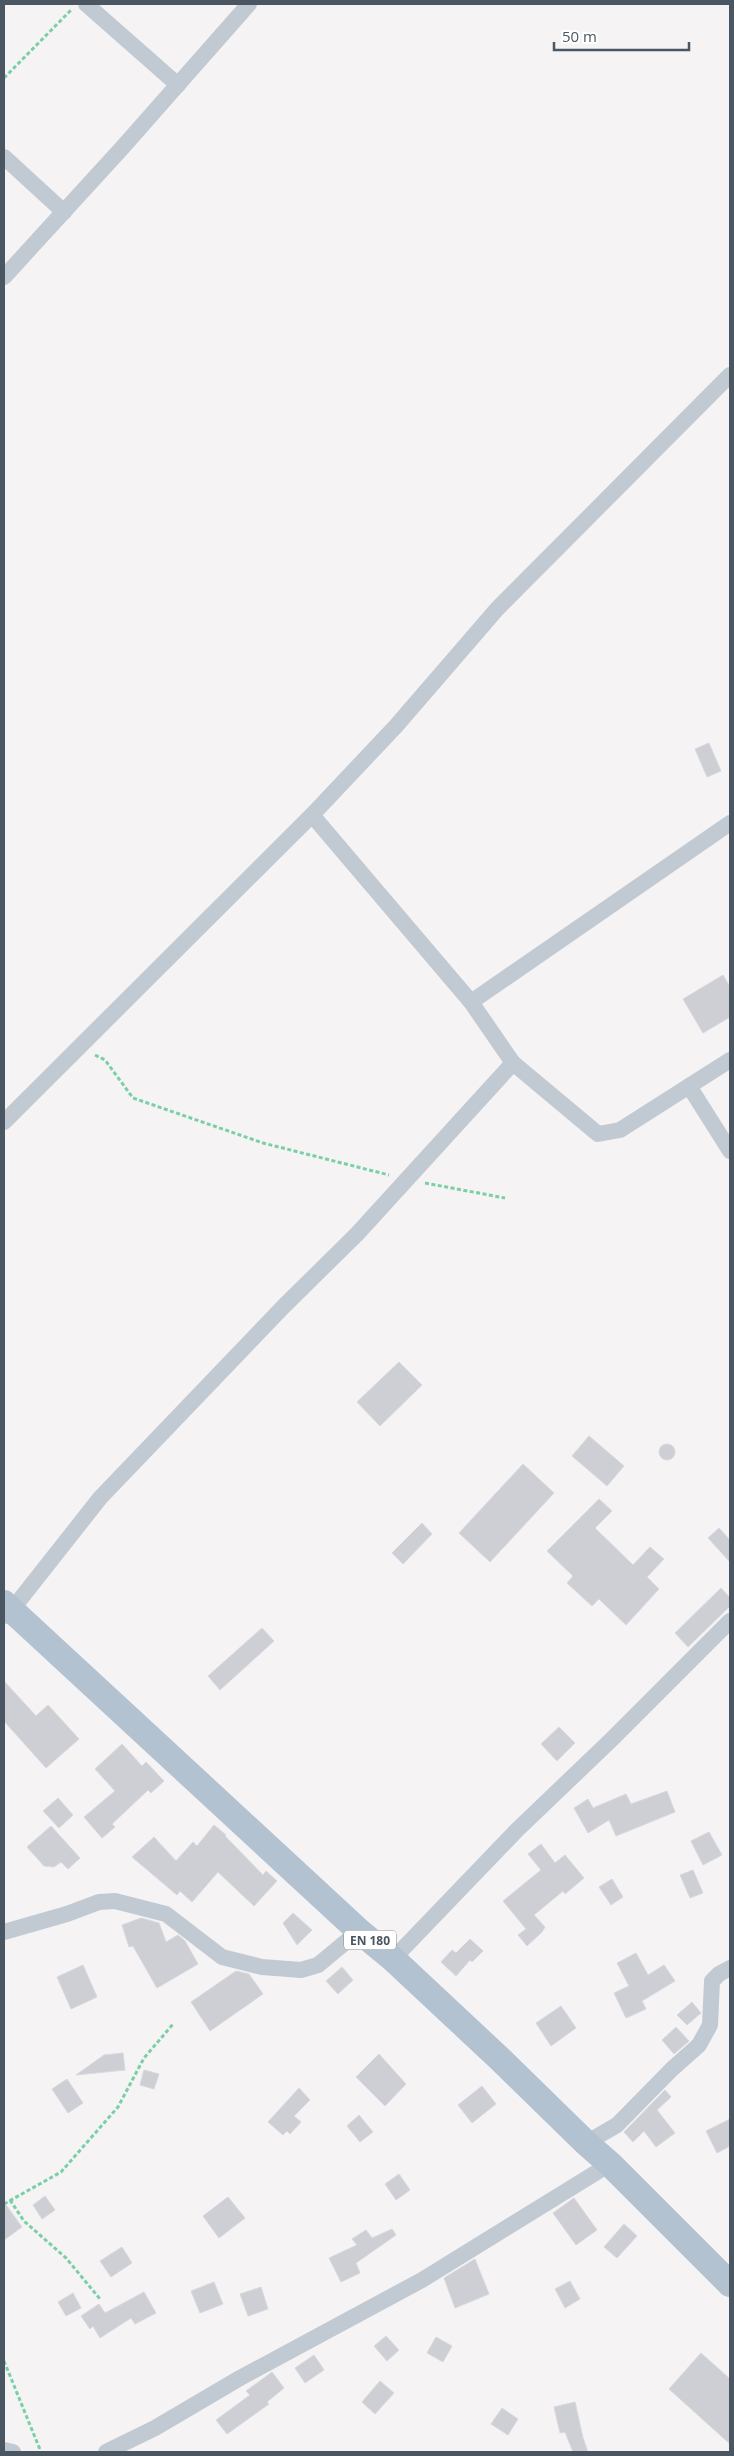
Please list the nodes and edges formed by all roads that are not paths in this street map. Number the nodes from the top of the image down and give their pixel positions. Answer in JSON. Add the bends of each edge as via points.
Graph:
{"nodes":[{"id":1,"x":86,"y":4,"type":"edge"},
{"id":2,"x":249,"y":4,"type":"edge"},
{"id":3,"x":178,"y":85,"type":"junction"},
{"id":4,"x":4,"y":157,"type":"edge"},
{"id":5,"x":64,"y":212,"type":"junction"},
{"id":6,"x":4,"y":277,"type":"edge"},
{"id":7,"x":730,"y":375,"type":"edge"},
{"id":8,"x":312,"y":815,"type":"junction"},
{"id":9,"x":730,"y":823,"type":"edge"},
{"id":10,"x":471,"y":1002,"type":"junction"},
{"id":11,"x":730,"y":1060,"type":"edge"},
{"id":12,"x":513,"y":1063,"type":"junction"},
{"id":13,"x":690,"y":1086,"type":"junction"},
{"id":14,"x":4,"y":1122,"type":"edge"},
{"id":15,"x":730,"y":1150,"type":"edge"},
{"id":16,"x":7,"y":1611,"type":"edge"},
{"id":17,"x":730,"y":1621,"type":"edge"},
{"id":18,"x":359,"y":1931,"type":"junction"},
{"id":19,"x":4,"y":1932,"type":"edge"},
{"id":20,"x":394,"y":1959,"type":"junction"},
{"id":21,"x":730,"y":1968,"type":"edge"},
{"id":22,"x":586,"y":2143,"type":"junction"},
{"id":23,"x":610,"y":2164,"type":"junction"},
{"id":24,"x":730,"y":2284,"type":"edge"},
{"id":25,"x":4,"y":2450,"type":"edge"},
{"id":26,"x":13,"y":2452,"type":"edge"},
{"id":27,"x":106,"y":2452,"type":"edge"}],
"edges":[{"from":1,"to":3,"type":"street"},
{"from":2,"to":3,"type":"street"},
{"from":3,"to":5,"type":"street"},
{"from":4,"to":5,"type":"street"},
{"from":5,"to":6,"type":"street"},
{"from":7,"to":8,"type":"street","via":[[497,609],[396,726]]},
{"from":8,"to":10,"type":"street"},
{"from":8,"to":14,"type":"street"},
{"from":9,"to":10,"type":"street"},
{"from":10,"to":12,"type":"street"},
{"from":11,"to":13,"type":"street"},
{"from":12,"to":13,"type":"street","via":[[598,1134],[620,1130]]},
{"from":12,"to":16,"type":"street","via":[[408,1180],[100,1498]]},
{"from":13,"to":15,"type":"street"},
{"from":16,"to":18,"type":"main road","number":"EN 180"},
{"from":17,"to":20,"type":"street","via":[[517,1830]]},
{"from":18,"to":19,"type":"street","via":[[318,1965],[301,1970],[262,1967],[222,1957],[166,1914],[115,1901],[99,1902]]},
{"from":18,"to":20,"type":"main road","number":"EN 180"},
{"from":20,"to":22,"type":"main road","number":"EN 180"},
{"from":21,"to":22,"type":"street","via":[[712,1981],[710,2025],[699,2045],[617,2125]]},
{"from":22,"to":23,"type":"main road","number":"EN 180"},
{"from":23,"to":24,"type":"main road","number":"EN 180"},
{"from":23,"to":27,"type":"street","via":[[422,2280]]},
{"from":25,"to":26,"type":"street"}]}
